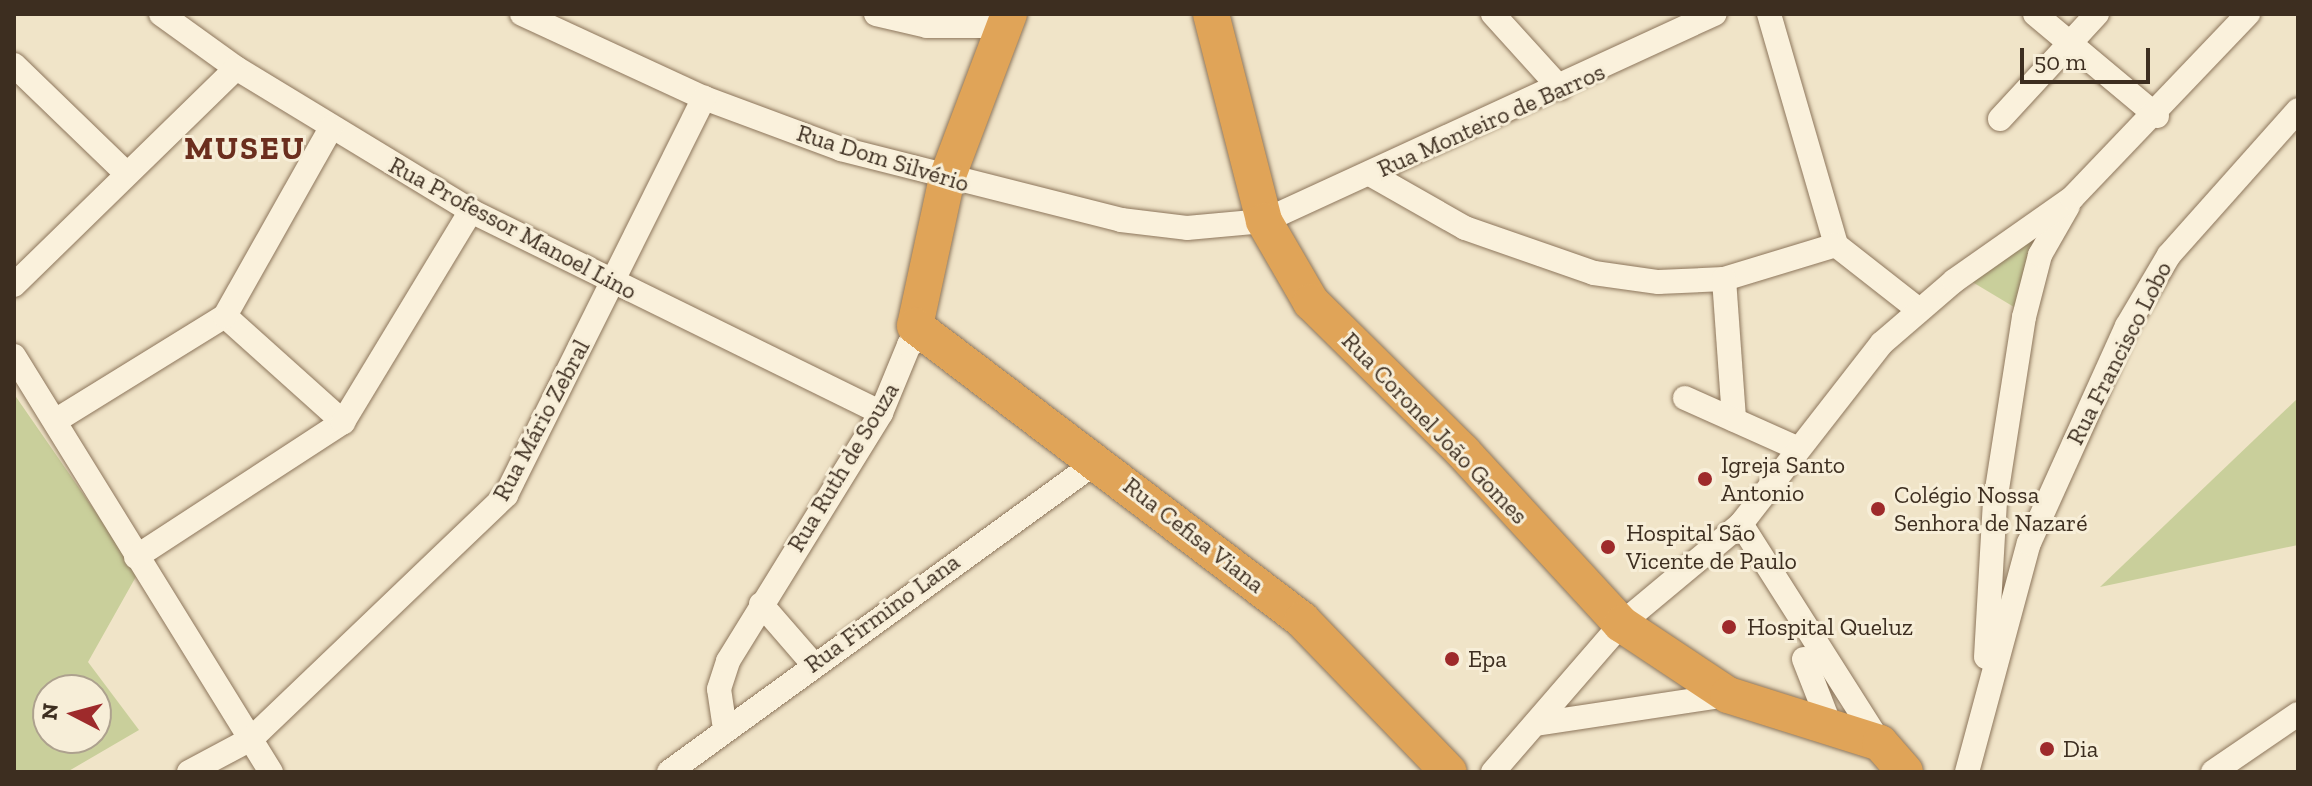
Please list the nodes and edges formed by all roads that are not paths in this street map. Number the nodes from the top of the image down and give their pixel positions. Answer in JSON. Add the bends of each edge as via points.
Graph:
{"nodes":[{"id":1,"x":161,"y":14,"type":"edge"},
{"id":2,"x":522,"y":14,"type":"edge"},
{"id":3,"x":876,"y":14,"type":"edge"},
{"id":4,"x":1211,"y":14,"type":"edge"},
{"id":5,"x":1493,"y":14,"type":"edge"},
{"id":6,"x":1715,"y":14,"type":"edge"},
{"id":7,"x":1769,"y":14,"type":"edge"},
{"id":8,"x":2035,"y":14,"type":"edge"},
{"id":9,"x":2097,"y":14,"type":"edge"},
{"id":10,"x":2248,"y":14,"type":"edge"},
{"id":11,"x":1009,"y":20,"type":"edge"},
{"id":12,"x":2072,"y":44,"type":"junction"},
{"id":13,"x":14,"y":65,"type":"edge"},
{"id":14,"x":236,"y":68,"type":"junction"},
{"id":15,"x":1560,"y":88,"type":"junction"},
{"id":16,"x":704,"y":98,"type":"junction"},
{"id":17,"x":2298,"y":110,"type":"edge"},
{"id":18,"x":2157,"y":116,"type":"junction"},
{"id":19,"x":2000,"y":119,"type":"dead end"},
{"id":20,"x":331,"y":128,"type":"junction"},
{"id":21,"x":126,"y":173,"type":"junction"},
{"id":22,"x":1370,"y":174,"type":"junction"},
{"id":23,"x":947,"y":178,"type":"junction"},
{"id":24,"x":2072,"y":198,"type":"junction"},
{"id":25,"x":471,"y":211,"type":"junction"},
{"id":26,"x":1264,"y":221,"type":"junction"},
{"id":27,"x":2014,"y":238,"type":"junction"},
{"id":28,"x":1836,"y":245,"type":"junction"},
{"id":29,"x":2040,"y":255,"type":"junction"},
{"id":30,"x":1724,"y":279,"type":"junction"},
{"id":31,"x":613,"y":282,"type":"junction"},
{"id":32,"x":14,"y":285,"type":"edge"},
{"id":33,"x":1919,"y":310,"type":"junction"},
{"id":34,"x":225,"y":316,"type":"junction"},
{"id":35,"x":921,"y":331,"type":"junction"},
{"id":36,"x":14,"y":356,"type":"edge"},
{"id":37,"x":1685,"y":398,"type":"dead end"},
{"id":38,"x":881,"y":413,"type":"junction"},
{"id":39,"x":1734,"y":420,"type":"junction"},
{"id":40,"x":55,"y":421,"type":"junction"},
{"id":41,"x":343,"y":422,"type":"junction"},
{"id":42,"x":1797,"y":448,"type":"junction"},
{"id":43,"x":1099,"y":460,"type":"junction"},
{"id":44,"x":1741,"y":524,"type":"junction"},
{"id":45,"x":136,"y":557,"type":"junction"},
{"id":46,"x":761,"y":604,"type":"junction"},
{"id":47,"x":1621,"y":624,"type":"junction"},
{"id":48,"x":1804,"y":659,"type":"dead end"},
{"id":49,"x":813,"y":664,"type":"junction"},
{"id":50,"x":1986,"y":692,"type":"junction"},
{"id":51,"x":1728,"y":695,"type":"junction"},
{"id":52,"x":2298,"y":714,"type":"edge"},
{"id":53,"x":1536,"y":724,"type":"junction"},
{"id":54,"x":1831,"y":728,"type":"junction"},
{"id":55,"x":725,"y":729,"type":"junction"},
{"id":56,"x":251,"y":739,"type":"junction"},
{"id":57,"x":1880,"y":743,"type":"junction"},
{"id":58,"x":189,"y":772,"type":"edge"},
{"id":59,"x":271,"y":772,"type":"edge"},
{"id":60,"x":669,"y":772,"type":"edge"},
{"id":61,"x":1449,"y":772,"type":"edge"},
{"id":62,"x":1493,"y":772,"type":"edge"},
{"id":63,"x":1905,"y":772,"type":"edge"},
{"id":64,"x":1967,"y":772,"type":"edge"},
{"id":65,"x":2213,"y":772,"type":"edge"}],
"edges":[{"from":1,"to":14,"type":"street","name":"Rua Professor Manoel Lino"},
{"from":2,"to":16,"type":"street","name":"Rua Dom Silvério"},
{"from":3,"to":11,"type":"street","via":[[927,26]]},
{"from":4,"to":26,"type":"highway","name":"Rua Coronel João Gomes"},
{"from":5,"to":15,"type":"street"},
{"from":6,"to":15,"type":"street","name":"Rua Monteiro de Barros"},
{"from":7,"to":28,"type":"street"},
{"from":8,"to":12,"type":"street"},
{"from":9,"to":12,"type":"street"},
{"from":10,"to":18,"type":"street"},
{"from":11,"to":23,"type":"highway","name":"Rua Ruth de Souza"},
{"from":12,"to":18,"type":"street"},
{"from":12,"to":19,"type":"street"},
{"from":13,"to":21,"type":"street"},
{"from":14,"to":20,"type":"street","name":"Rua Professor Manoel Lino"},
{"from":14,"to":21,"type":"street"},
{"from":15,"to":22,"type":"street","name":"Rua Monteiro de Barros"},
{"from":16,"to":23,"type":"street","name":"Rua Dom Silvério"},
{"from":16,"to":31,"type":"street","name":"Rua Mário Zebral"},
{"from":17,"to":50,"type":"street","name":"Rua Francisco Lobo","via":[[2169,255],[2127,326],[2029,543]]},
{"from":18,"to":24,"type":"street"},
{"from":20,"to":25,"type":"street","name":"Rua Professor Manoel Lino"},
{"from":20,"to":34,"type":"street"},
{"from":21,"to":32,"type":"street"},
{"from":22,"to":26,"type":"street","name":"Rua Monteiro de Barros"},
{"from":22,"to":30,"type":"street","via":[[1465,228],[1536,256],[1658,282]]},
{"from":23,"to":26,"type":"street","name":"Rua Dom Silvério","via":[[1121,220],[1187,228]]},
{"from":23,"to":35,"type":"highway","name":"Rua Ruth de Souza"},
{"from":24,"to":27,"type":"street"},
{"from":24,"to":29,"type":"street"},
{"from":25,"to":31,"type":"street","name":"Rua Professor Manoel Lino"},
{"from":25,"to":41,"type":"street"},
{"from":26,"to":47,"type":"highway","name":"Rua Coronel João Gomes","via":[[1311,302],[1463,452]]},
{"from":27,"to":29,"type":"street"},
{"from":27,"to":33,"type":"street"},
{"from":28,"to":30,"type":"street"},
{"from":28,"to":33,"type":"street"},
{"from":29,"to":50,"type":"street","via":[[1995,502]]},
{"from":30,"to":39,"type":"street"},
{"from":31,"to":38,"type":"street","name":"Rua Professor Manoel Lino"},
{"from":31,"to":56,"type":"street","name":"Rua Mário Zebral","via":[[506,495]]},
{"from":33,"to":42,"type":"street","via":[[1882,343]]},
{"from":34,"to":40,"type":"street"},
{"from":34,"to":41,"type":"street"},
{"from":35,"to":38,"type":"street","name":"Rua Ruth de Souza","via":[[909,345]]},
{"from":35,"to":43,"type":"highway","name":"Rua Cefisa Viana"},
{"from":36,"to":40,"type":"street"},
{"from":37,"to":39,"type":"street"},
{"from":38,"to":46,"type":"street","name":"Rua Ruth de Souza"},
{"from":39,"to":42,"type":"street"},
{"from":40,"to":45,"type":"street"},
{"from":41,"to":45,"type":"street"},
{"from":42,"to":44,"type":"street"},
{"from":43,"to":49,"type":"street","name":"Rua Firmino Lana"},
{"from":43,"to":61,"type":"highway","name":"Rua Cefisa Viana","via":[[1302,620]]},
{"from":44,"to":47,"type":"street"},
{"from":44,"to":57,"type":"street"},
{"from":45,"to":56,"type":"street"},
{"from":46,"to":49,"type":"street"},
{"from":46,"to":55,"type":"street","name":"Rua Ruth de Souza","via":[[719,689]]},
{"from":47,"to":51,"type":"highway","name":"Rua Coronel João Gomes"},
{"from":47,"to":53,"type":"street"},
{"from":48,"to":54,"type":"street"},
{"from":49,"to":55,"type":"street","name":"Rua Firmino Lana"},
{"from":50,"to":64,"type":"street","name":"Rua Francisco Lobo"},
{"from":51,"to":53,"type":"street"},
{"from":51,"to":54,"type":"highway","name":"Rua Coronel João Gomes"},
{"from":52,"to":65,"type":"street"},
{"from":53,"to":62,"type":"street"},
{"from":54,"to":57,"type":"highway","name":"Rua Coronel João Gomes"},
{"from":55,"to":60,"type":"street","name":"Rua Firmino Lana"},
{"from":56,"to":58,"type":"street","name":"Rua Mário Zebral"},
{"from":56,"to":59,"type":"street"},
{"from":57,"to":63,"type":"highway"}]}
